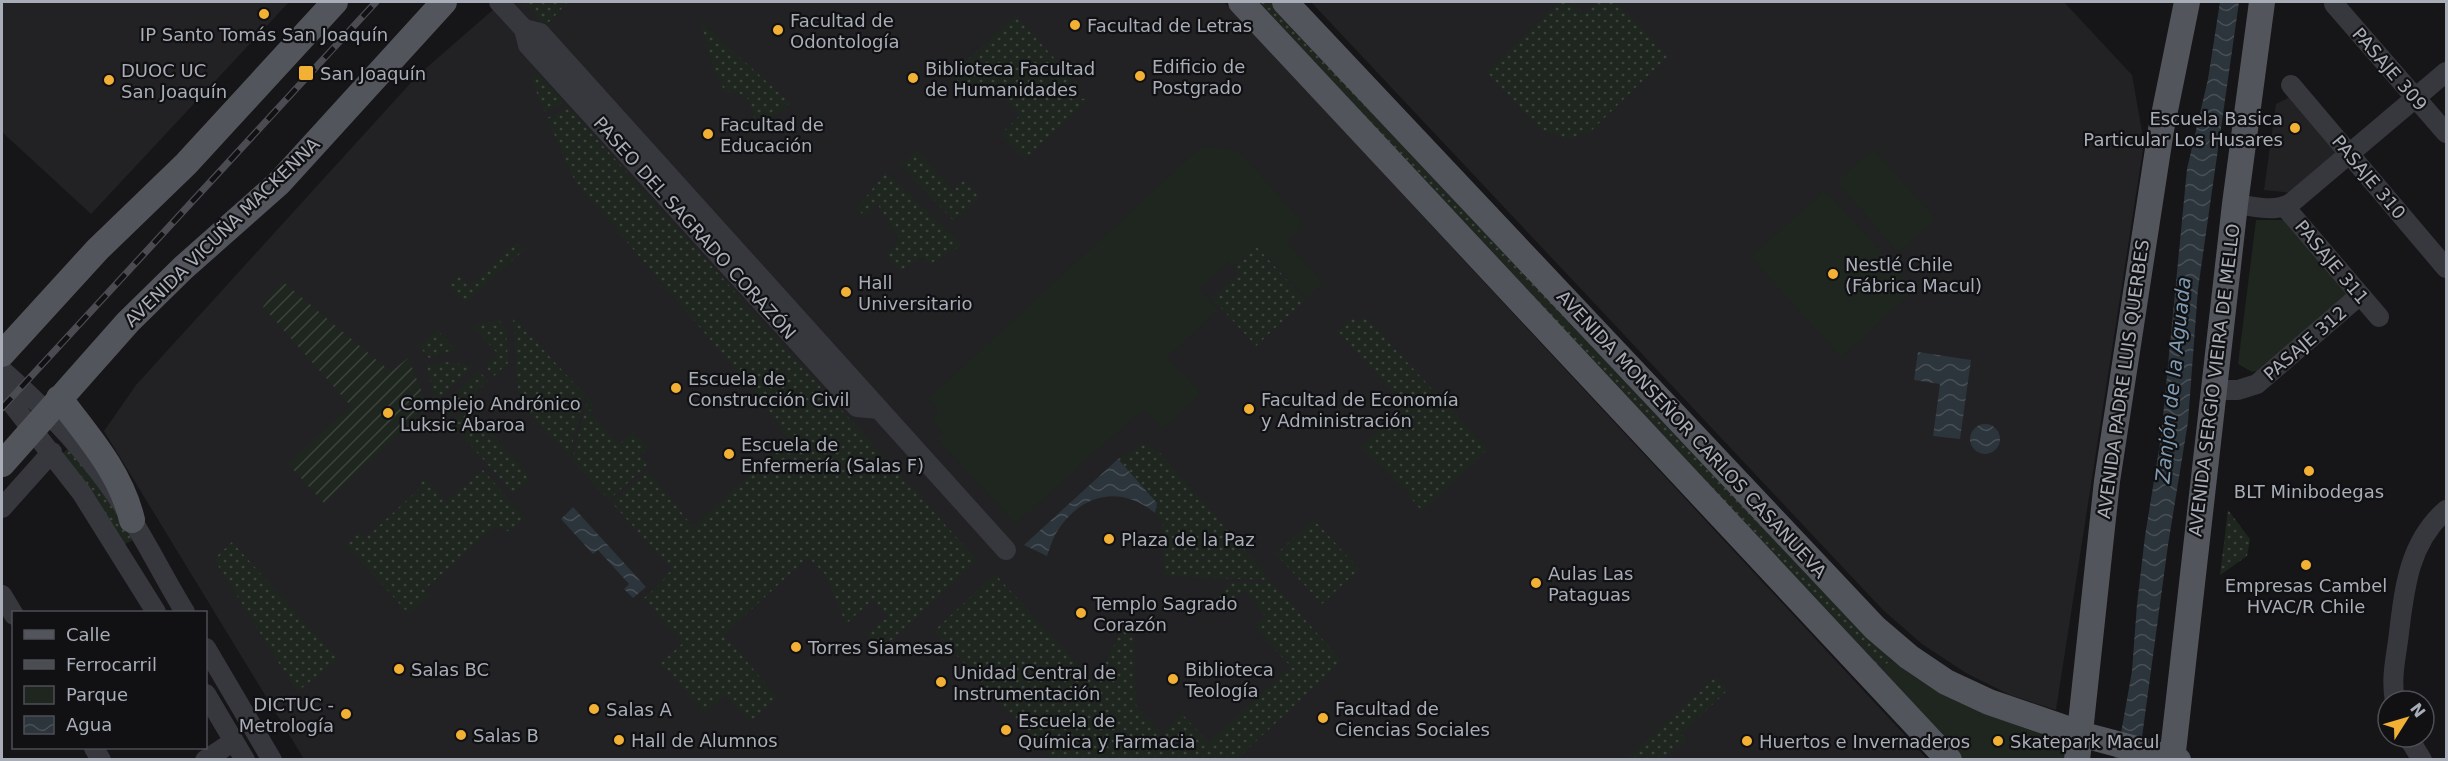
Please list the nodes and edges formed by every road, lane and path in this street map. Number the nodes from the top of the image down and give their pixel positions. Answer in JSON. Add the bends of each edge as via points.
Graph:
{"nodes":[{"id":1,"x":335,"y":2,"type":"edge"},
{"id":2,"x":444,"y":2,"type":"edge"},
{"id":3,"x":499,"y":2,"type":"edge"},
{"id":4,"x":1241,"y":2,"type":"edge"},
{"id":5,"x":1285,"y":2,"type":"edge"},
{"id":6,"x":2187,"y":2,"type":"edge"},
{"id":7,"x":2262,"y":2,"type":"edge"},
{"id":8,"x":2334,"y":4,"type":"dead end"},
{"id":9,"x":2446,"y":72,"type":"edge"},
{"id":10,"x":2291,"y":85,"type":"dead end"},
{"id":11,"x":2416,"y":98,"type":"junction"},
{"id":12,"x":2446,"y":133,"type":"edge"},
{"id":13,"x":2351,"y":155,"type":"junction"},
{"id":14,"x":2235,"y":204,"type":"junction"},
{"id":15,"x":2285,"y":207,"type":"junction"},
{"id":16,"x":2446,"y":268,"type":"edge"},
{"id":17,"x":2360,"y":295,"type":"junction"},
{"id":18,"x":2379,"y":317,"type":"dead end"},
{"id":19,"x":2,"y":354,"type":"edge"},
{"id":20,"x":2,"y":370,"type":"edge"},
{"id":21,"x":2214,"y":390,"type":"junction"},
{"id":22,"x":2,"y":391,"type":"edge"},
{"id":23,"x":46,"y":414,"type":"junction"},
{"id":24,"x":52,"y":453,"type":"junction"},
{"id":25,"x":2,"y":464,"type":"edge"},
{"id":26,"x":2,"y":508,"type":"edge"},
{"id":27,"x":2446,"y":510,"type":"edge"},
{"id":28,"x":132,"y":520,"type":"joint"},
{"id":29,"x":1006,"y":550,"type":"dead end"},
{"id":30,"x":149,"y":552,"type":"junction"},
{"id":31,"x":127,"y":566,"type":"junction"},
{"id":32,"x":2,"y":596,"type":"edge"},
{"id":33,"x":155,"y":611,"type":"edge"},
{"id":34,"x":184,"y":611,"type":"edge"},
{"id":35,"x":12,"y":612,"type":"edge"},
{"id":36,"x":207,"y":650,"type":"edge"},
{"id":37,"x":2394,"y":689,"type":"edge"},
{"id":38,"x":207,"y":696,"type":"edge"},
{"id":39,"x":2089,"y":736,"type":"junction"},
{"id":40,"x":234,"y":741,"type":"junction"},
{"id":41,"x":2169,"y":757,"type":"edge"},
{"id":42,"x":204,"y":759,"type":"edge"},
{"id":43,"x":245,"y":759,"type":"edge"},
{"id":44,"x":272,"y":759,"type":"edge"},
{"id":45,"x":1949,"y":759,"type":"edge"},
{"id":46,"x":2077,"y":759,"type":"edge"}],
"edges":[{"from":1,"to":19,"type":"main road","via":[[186,164],[98,249]]},
{"from":2,"to":23,"type":"main road","name":"AVENIDA VICUÑA MACKENNA","via":[[286,176],[154,295]]},
{"from":3,"to":29,"type":"street","name":"PASEO DEL SAGRADO CORAZÓN","via":[[524,29],[528,45],[857,407],[879,409]]},
{"from":4,"to":45,"type":"main road","name":"AVENIDA MONSEÑOR CARLOS CASANUEVA"},
{"from":5,"to":39,"type":"main road","name":"AVENIDA MONSEÑOR CARLOS CASANUEVA","via":[[1875,628],[1947,682],[1989,702]]},
{"from":6,"to":39,"type":"main road","name":"AVENIDA PADRE LUIS QUERBES","via":[[2161,130],[2107,481]]},
{"from":7,"to":14,"type":"main road","name":"AVENIDA SERGIO VIEIRA DE MELLO"},
{"from":8,"to":11,"type":"street","name":"PASAJE 309"},
{"from":9,"to":11,"type":"street"},
{"from":10,"to":13,"type":"street","name":"PASAJE 310"},
{"from":11,"to":12,"type":"street","name":"PASAJE 309"},
{"from":11,"to":13,"type":"street"},
{"from":13,"to":15,"type":"street"},
{"from":13,"to":16,"type":"street","name":"PASAJE 310"},
{"from":14,"to":15,"type":"street"},
{"from":14,"to":21,"type":"main road","name":"AVENIDA SERGIO VIEIRA DE MELLO"},
{"from":15,"to":17,"type":"street","name":"PASAJE 311"},
{"from":17,"to":18,"type":"street","name":"PASAJE 311"},
{"from":17,"to":21,"type":"street","name":"PASAJE 312","via":[[2257,384],[2238,390]]},
{"from":20,"to":23,"type":"street"},
{"from":21,"to":41,"type":"main road","name":"AVENIDA SERGIO VIEIRA DE MELLO"},
{"from":22,"to":23,"type":"street"},
{"from":23,"to":24,"type":"street"},
{"from":23,"to":25,"type":"main road","name":"AVENIDA VICUÑA MACKENNA"},
{"from":23,"to":28,"type":"main road","via":[[88,435],[116,478]]},
{"from":24,"to":26,"type":"street"},
{"from":24,"to":31,"type":"street"},
{"from":27,"to":37,"type":"street","via":[[2425,534],[2408,572]]},
{"from":28,"to":30,"type":"street"},
{"from":30,"to":31,"type":"street"},
{"from":30,"to":34,"type":"street"},
{"from":31,"to":33,"type":"street"},
{"from":32,"to":35,"type":"street"},
{"from":36,"to":44,"type":"street"},
{"from":38,"to":40,"type":"street"},
{"from":39,"to":41,"type":"main road","name":"AVENIDA MONSEÑOR CARLOS CASANUEVA"},
{"from":39,"to":46,"type":"main road","name":"AVENIDA PADRE LUIS QUERBES"},
{"from":40,"to":42,"type":"street"},
{"from":40,"to":43,"type":"street"}]}
